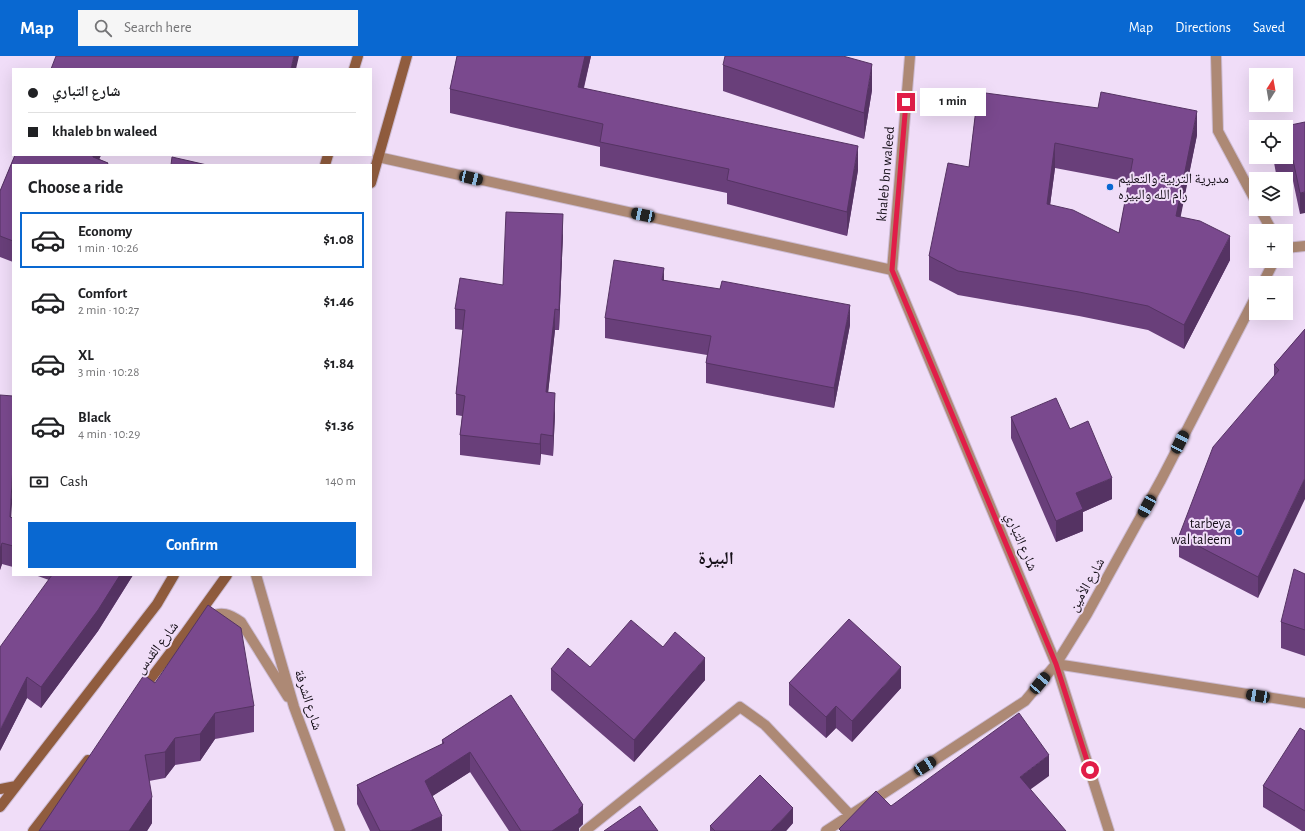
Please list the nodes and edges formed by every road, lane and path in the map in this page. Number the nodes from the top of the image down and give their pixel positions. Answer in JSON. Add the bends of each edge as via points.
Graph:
{"nodes":[{"id":1,"x":358,"y":56,"type":"edge"},
{"id":2,"x":407,"y":56,"type":"edge"},
{"id":3,"x":910,"y":56,"type":"edge"},
{"id":4,"x":1216,"y":56,"type":"edge"},
{"id":5,"x":354,"y":68,"type":"edge"},
{"id":6,"x":378,"y":157,"type":"junction"},
{"id":7,"x":372,"y":179,"type":"edge"},
{"id":8,"x":1249,"y":189,"type":"edge"},
{"id":9,"x":1305,"y":246,"type":"edge"},
{"id":10,"x":1293,"y":247,"type":"edge"},
{"id":11,"x":892,"y":270,"type":"junction"},
{"id":12,"x":1249,"y":310,"type":"edge"},
{"id":13,"x":173,"y":576,"type":"edge"},
{"id":14,"x":226,"y":576,"type":"edge"},
{"id":15,"x":256,"y":576,"type":"edge"},
{"id":16,"x":191,"y":626,"type":"junction"},
{"id":17,"x":1056,"y":664,"type":"junction"},
{"id":18,"x":134,"y":701,"type":"edge"},
{"id":19,"x":1305,"y":703,"type":"edge"},
{"id":20,"x":294,"y":707,"type":"junction"},
{"id":21,"x":96,"y":750,"type":"edge"},
{"id":22,"x":16,"y":786,"type":"junction"},
{"id":23,"x":0,"y":789,"type":"edge"},
{"id":24,"x":0,"y":807,"type":"edge"},
{"id":25,"x":850,"y":816,"type":"junction"},
{"id":26,"x":34,"y":831,"type":"edge"},
{"id":27,"x":340,"y":831,"type":"edge"},
{"id":28,"x":585,"y":831,"type":"edge"},
{"id":29,"x":826,"y":831,"type":"edge"},
{"id":30,"x":1108,"y":831,"type":"edge"}],
"edges":[{"from":1,"to":5,"type":"main road"},
{"from":2,"to":6,"type":"main road"},
{"from":3,"to":11,"type":"street","name":"khaleb bn waleed"},
{"from":4,"to":8,"type":"street","via":[[1218,131]]},
{"from":6,"to":7,"type":"main road"},
{"from":6,"to":11,"type":"street"},
{"from":9,"to":10,"type":"street"},
{"from":11,"to":17,"type":"street","name":"شارع التباري"},
{"from":12,"to":17,"type":"street","name":"شارع الأمين","via":[[1161,480],[1087,614]]},
{"from":13,"to":22,"type":"main road","name":"شارع القدس","via":[[157,604]]},
{"from":14,"to":16,"type":"main road","name":"شارع القدس"},
{"from":15,"to":20,"type":"street","name":"شارع الشرفة"},
{"from":16,"to":18,"type":"main road","name":"شارع القدس"},
{"from":16,"to":20,"type":"street","via":[[217,614],[229,615],[241,622]]},
{"from":17,"to":19,"type":"street"},
{"from":17,"to":25,"type":"street","name":"شارع الأمين","via":[[1025,701]]},
{"from":17,"to":30,"type":"street","name":"شارع التباري"},
{"from":20,"to":27,"type":"street","name":"شارع الشرفة"},
{"from":21,"to":26,"type":"main road"},
{"from":22,"to":23,"type":"main road"},
{"from":22,"to":24,"type":"main road","name":"شارع القدس"},
{"from":25,"to":28,"type":"street","via":[[765,725],[740,707]]},
{"from":25,"to":29,"type":"street","name":"شارع الأمين"}]}
